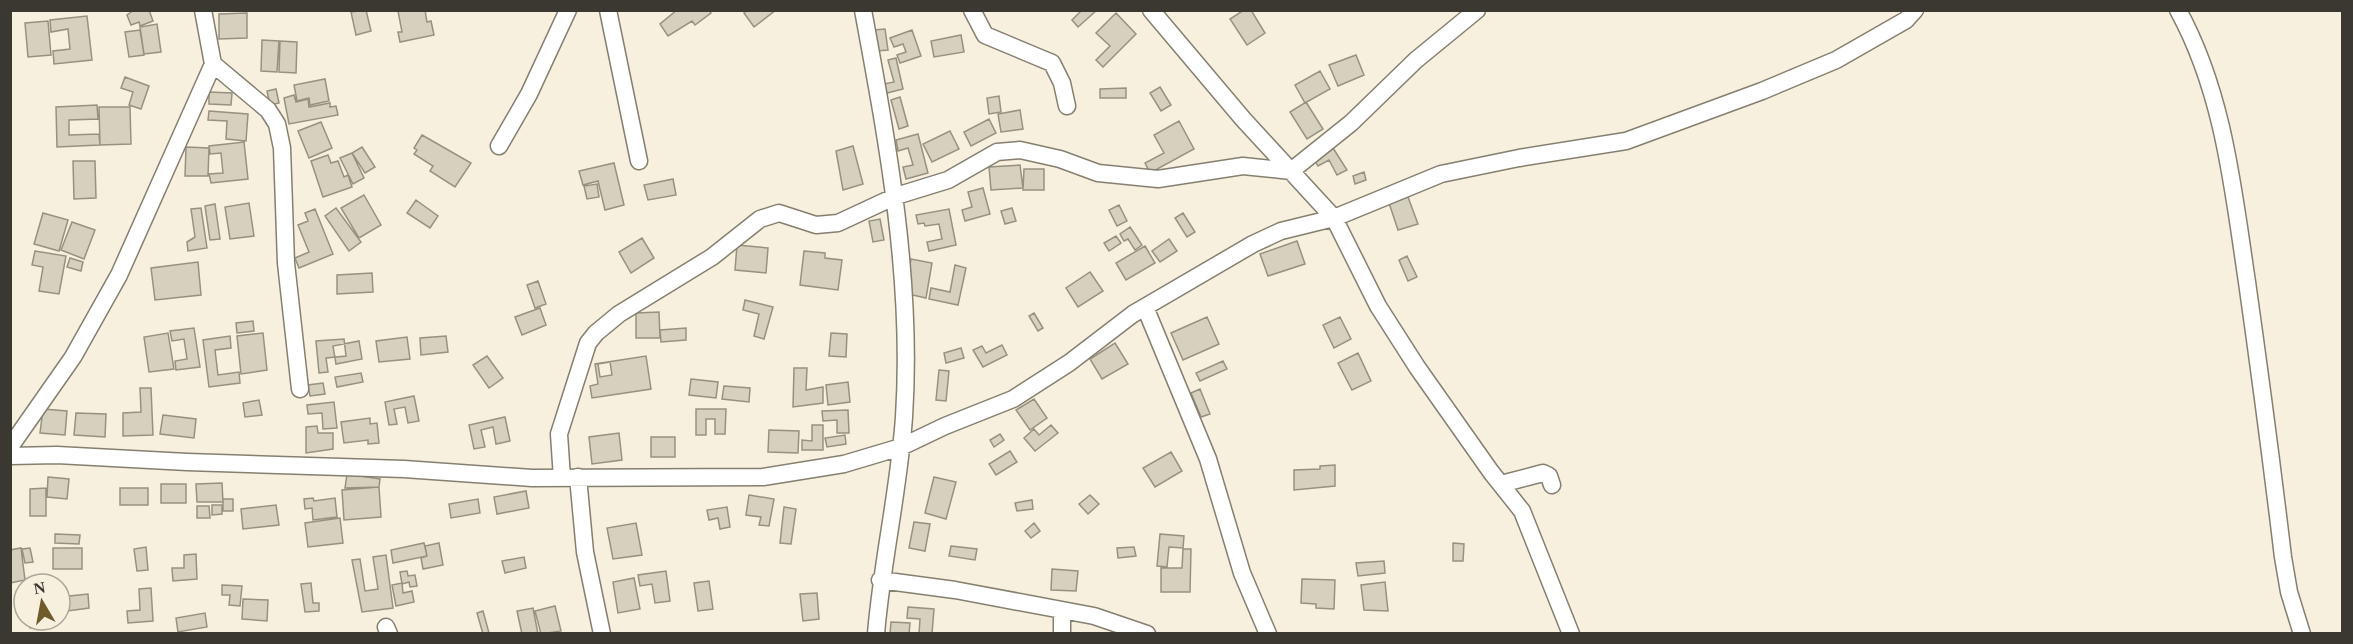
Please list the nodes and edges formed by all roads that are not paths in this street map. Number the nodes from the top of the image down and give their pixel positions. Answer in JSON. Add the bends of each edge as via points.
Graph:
{"nodes":[{"id":1,"x":203,"y":10,"type":"edge"},
{"id":2,"x":568,"y":10,"type":"edge"},
{"id":3,"x":608,"y":10,"type":"edge"},
{"id":4,"x":863,"y":10,"type":"edge"},
{"id":5,"x":972,"y":10,"type":"edge"},
{"id":6,"x":1151,"y":10,"type":"edge"},
{"id":7,"x":1915,"y":10,"type":"edge"},
{"id":8,"x":2178,"y":10,"type":"edge"},
{"id":9,"x":1476,"y":11,"type":"edge"},
{"id":10,"x":213,"y":64,"type":"junction"},
{"id":11,"x":1067,"y":106,"type":"dead end"},
{"id":12,"x":499,"y":146,"type":"dead end"},
{"id":13,"x":639,"y":161,"type":"dead end"},
{"id":14,"x":1291,"y":171,"type":"junction"},
{"id":15,"x":896,"y":196,"type":"junction"},
{"id":16,"x":1334,"y":218,"type":"junction"},
{"id":17,"x":1145,"y":307,"type":"junction"},
{"id":18,"x":300,"y":389,"type":"dead end"},
{"id":19,"x":10,"y":447,"type":"edge"},
{"id":20,"x":901,"y":447,"type":"junction"},
{"id":21,"x":10,"y":456,"type":"edge"},
{"id":22,"x":570,"y":477,"type":"junction"},
{"id":23,"x":1501,"y":484,"type":"junction"},
{"id":24,"x":1552,"y":485,"type":"dead end"},
{"id":25,"x":880,"y":580,"type":"junction"},
{"id":26,"x":1062,"y":611,"type":"junction"},
{"id":27,"x":602,"y":633,"type":"edge"},
{"id":28,"x":876,"y":633,"type":"edge"},
{"id":29,"x":1062,"y":633,"type":"edge"},
{"id":30,"x":1147,"y":633,"type":"edge"},
{"id":31,"x":1268,"y":633,"type":"edge"},
{"id":32,"x":1571,"y":633,"type":"edge"},
{"id":33,"x":2302,"y":633,"type":"edge"}],
"edges":[{"from":1,"to":10,"type":"street"},
{"from":2,"to":12,"type":"street","via":[[529,94]]},
{"from":3,"to":13,"type":"street"},
{"from":4,"to":15,"type":"street"},
{"from":5,"to":11,"type":"street","via":[[985,35],[1052,63]]},
{"from":6,"to":14,"type":"street"},
{"from":7,"to":16,"type":"street","via":[[1906,20],[1836,60],[1626,141],[1441,174]]},
{"from":8,"to":33,"type":"street","via":[[2206,69],[2217,105],[2236,209],[2283,557]]},
{"from":9,"to":14,"type":"street"},
{"from":10,"to":18,"type":"street","via":[[268,110],[277,124],[282,148],[286,263]]},
{"from":10,"to":19,"type":"street","via":[[119,275],[73,357]]},
{"from":14,"to":15,"type":"street","via":[[1243,166],[1158,179],[1098,173],[1020,150],[997,152],[948,180]]},
{"from":14,"to":16,"type":"street"},
{"from":15,"to":20,"type":"street","via":[[903,272],[905,377]]},
{"from":15,"to":22,"type":"street","via":[[828,225],[778,213],[760,219],[712,257],[668,282],[596,333],[588,343],[559,434]]},
{"from":16,"to":17,"type":"street","via":[[1281,231],[1253,244]]},
{"from":16,"to":23,"type":"street","via":[[1378,306]]},
{"from":17,"to":20,"type":"street","via":[[1014,399]]},
{"from":17,"to":31,"type":"street","via":[[1208,459],[1242,573]]},
{"from":20,"to":22,"type":"street","via":[[844,464],[763,477]]},
{"from":20,"to":25,"type":"street"},
{"from":21,"to":22,"type":"street"},
{"from":22,"to":27,"type":"street"},
{"from":23,"to":24,"type":"street","via":[[1543,473]]},
{"from":23,"to":32,"type":"street","via":[[1526,520]]},
{"from":25,"to":26,"type":"street"},
{"from":25,"to":28,"type":"street"},
{"from":26,"to":29,"type":"street"},
{"from":26,"to":30,"type":"street","via":[[1094,616]]}]}
